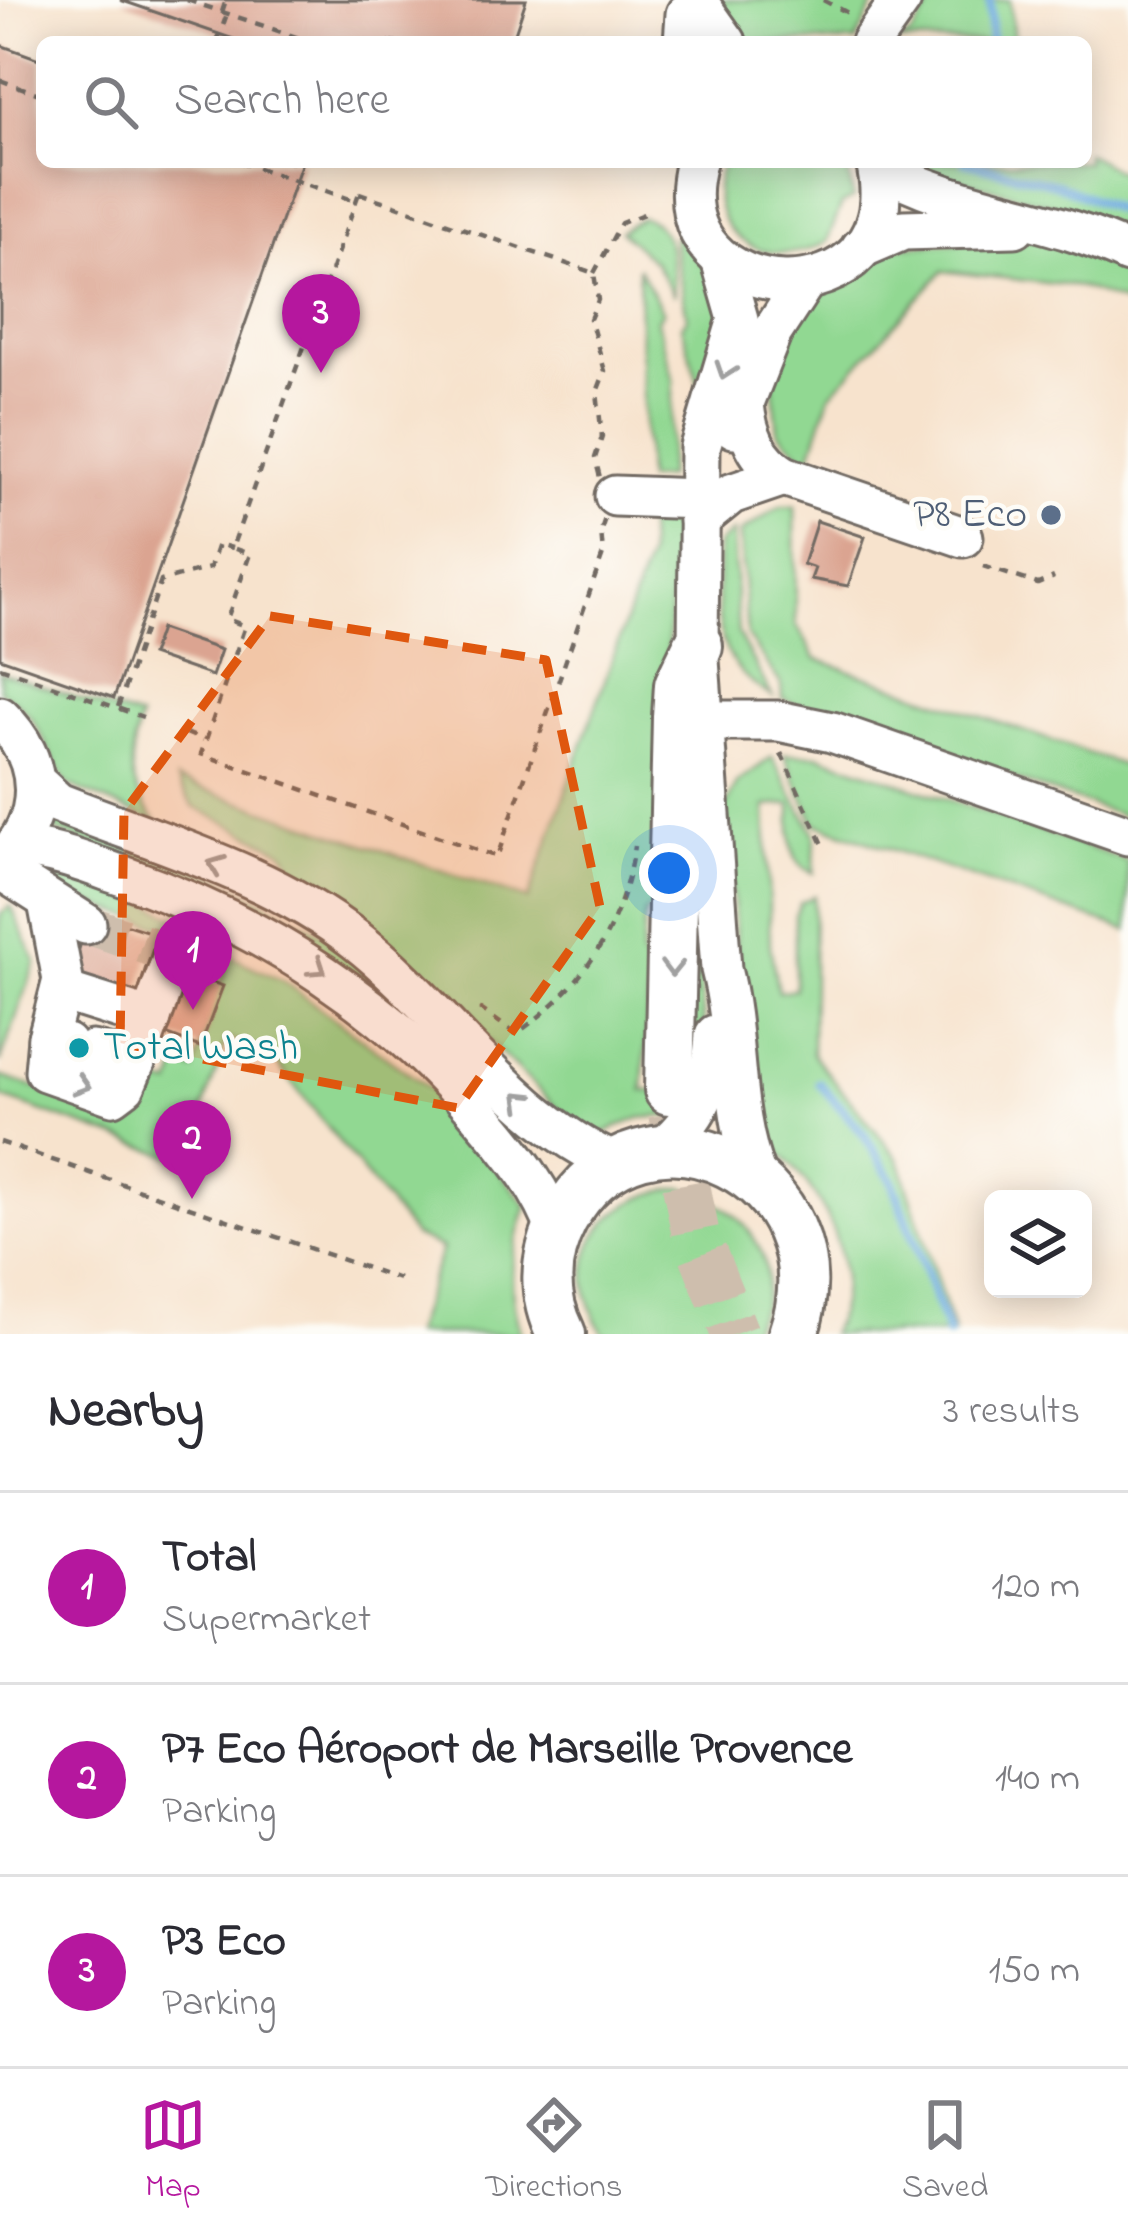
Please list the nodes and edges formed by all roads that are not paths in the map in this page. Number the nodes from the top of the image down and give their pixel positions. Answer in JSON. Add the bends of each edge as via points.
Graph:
{"nodes":[{"id":1,"x":689,"y":20,"type":"edge"},
{"id":2,"x":716,"y":36,"type":"edge"},
{"id":3,"x":694,"y":168,"type":"edge"},
{"id":4,"x":878,"y":168,"type":"edge"},
{"id":5,"x":884,"y":168,"type":"edge"},
{"id":6,"x":1062,"y":226,"type":"junction"},
{"id":7,"x":861,"y":248,"type":"junction"},
{"id":8,"x":1128,"y":253,"type":"edge"},
{"id":9,"x":721,"y":259,"type":"junction"},
{"id":10,"x":805,"y":283,"type":"junction"},
{"id":11,"x":744,"y":404,"type":"junction"},
{"id":12,"x":784,"y":476,"type":"junction"},
{"id":13,"x":615,"y":496,"type":"dead end"},
{"id":14,"x":699,"y":510,"type":"junction"},
{"id":15,"x":963,"y":537,"type":"dead end"},
{"id":16,"x":698,"y":646,"type":"junction"},
{"id":17,"x":0,"y":717,"type":"edge"},
{"id":18,"x":701,"y":721,"type":"junction"},
{"id":19,"x":36,"y":783,"type":"junction"},
{"id":20,"x":1128,"y":835,"type":"edge"},
{"id":21,"x":6,"y":859,"type":"edge"},
{"id":22,"x":48,"y":902,"type":"junction"},
{"id":23,"x":86,"y":924,"type":"tunnel mouth"},
{"id":24,"x":261,"y":934,"type":"junction"},
{"id":25,"x":721,"y":969,"type":"junction"},
{"id":26,"x":62,"y":991,"type":"junction"},
{"id":27,"x":151,"y":1019,"type":"junction"},
{"id":28,"x":669,"y":1090,"type":"tunnel mouth"},
{"id":29,"x":638,"y":1158,"type":"junction"},
{"id":30,"x":757,"y":1179,"type":"junction"},
{"id":31,"x":557,"y":1232,"type":"junction"},
{"id":32,"x":561,"y":1334,"type":"edge"},
{"id":33,"x":794,"y":1334,"type":"edge"}],
"edges":[{"from":1,"to":2,"type":"street"},
{"from":3,"to":9,"type":"street","via":[[695,217]]},
{"from":4,"to":7,"type":"street","via":[[881,194]]},
{"from":5,"to":6,"type":"street","via":[[918,186]]},
{"from":6,"to":7,"type":"street","via":[[903,230]]},
{"from":6,"to":8,"type":"street"},
{"from":7,"to":10,"type":"street"},
{"from":9,"to":10,"type":"street","via":[[774,284]]},
{"from":9,"to":14,"type":"street","one_way":true,"via":[[738,319],[700,446]]},
{"from":10,"to":11,"type":"street","via":[[772,332]]},
{"from":11,"to":12,"type":"street","via":[[750,437]]},
{"from":11,"to":14,"type":"street"},
{"from":12,"to":14,"type":"street"},
{"from":12,"to":15,"type":"street"},
{"from":13,"to":14,"type":"street"},
{"from":14,"to":16,"type":"street"},
{"from":16,"to":18,"type":"street"},
{"from":16,"to":28,"type":"main road","one_way":true,"via":[[678,701]]},
{"from":17,"to":19,"type":"street","via":[[18,734]]},
{"from":18,"to":20,"type":"street","via":[[778,721],[832,732]]},
{"from":18,"to":25,"type":"street"},
{"from":19,"to":21,"type":"street","via":[[31,822]]},
{"from":29,"to":19,"type":"street","one_way":true,"via":[[570,1140],[386,964],[284,892],[58,803]]},
{"from":21,"to":22,"type":"street"},
{"from":21,"to":24,"type":"street","via":[[58,854]]},
{"from":22,"to":23,"type":"street"},
{"from":22,"to":26,"type":"street"},
{"from":24,"to":27,"type":"street","via":[[209,931],[165,946]]},
{"from":24,"to":31,"type":"street","one_way":true,"via":[[342,984],[469,1101],[517,1158]]},
{"from":25,"to":29,"type":"street","via":[[702,1106],[684,1132]]},
{"from":25,"to":30,"type":"street","via":[[737,1112]]},
{"from":26,"to":27,"type":"street"},
{"from":26,"to":27,"type":"street","one_way":true,"via":[[69,1045],[135,1062]]},
{"from":29,"to":30,"type":"main road","via":[[711,1155]]},
{"from":29,"to":31,"type":"main road","via":[[572,1203]]},
{"from":30,"to":33,"type":"main road","via":[[789,1218],[801,1248],[805,1280]]},
{"from":31,"to":32,"type":"main road","via":[[546,1291]]}]}
